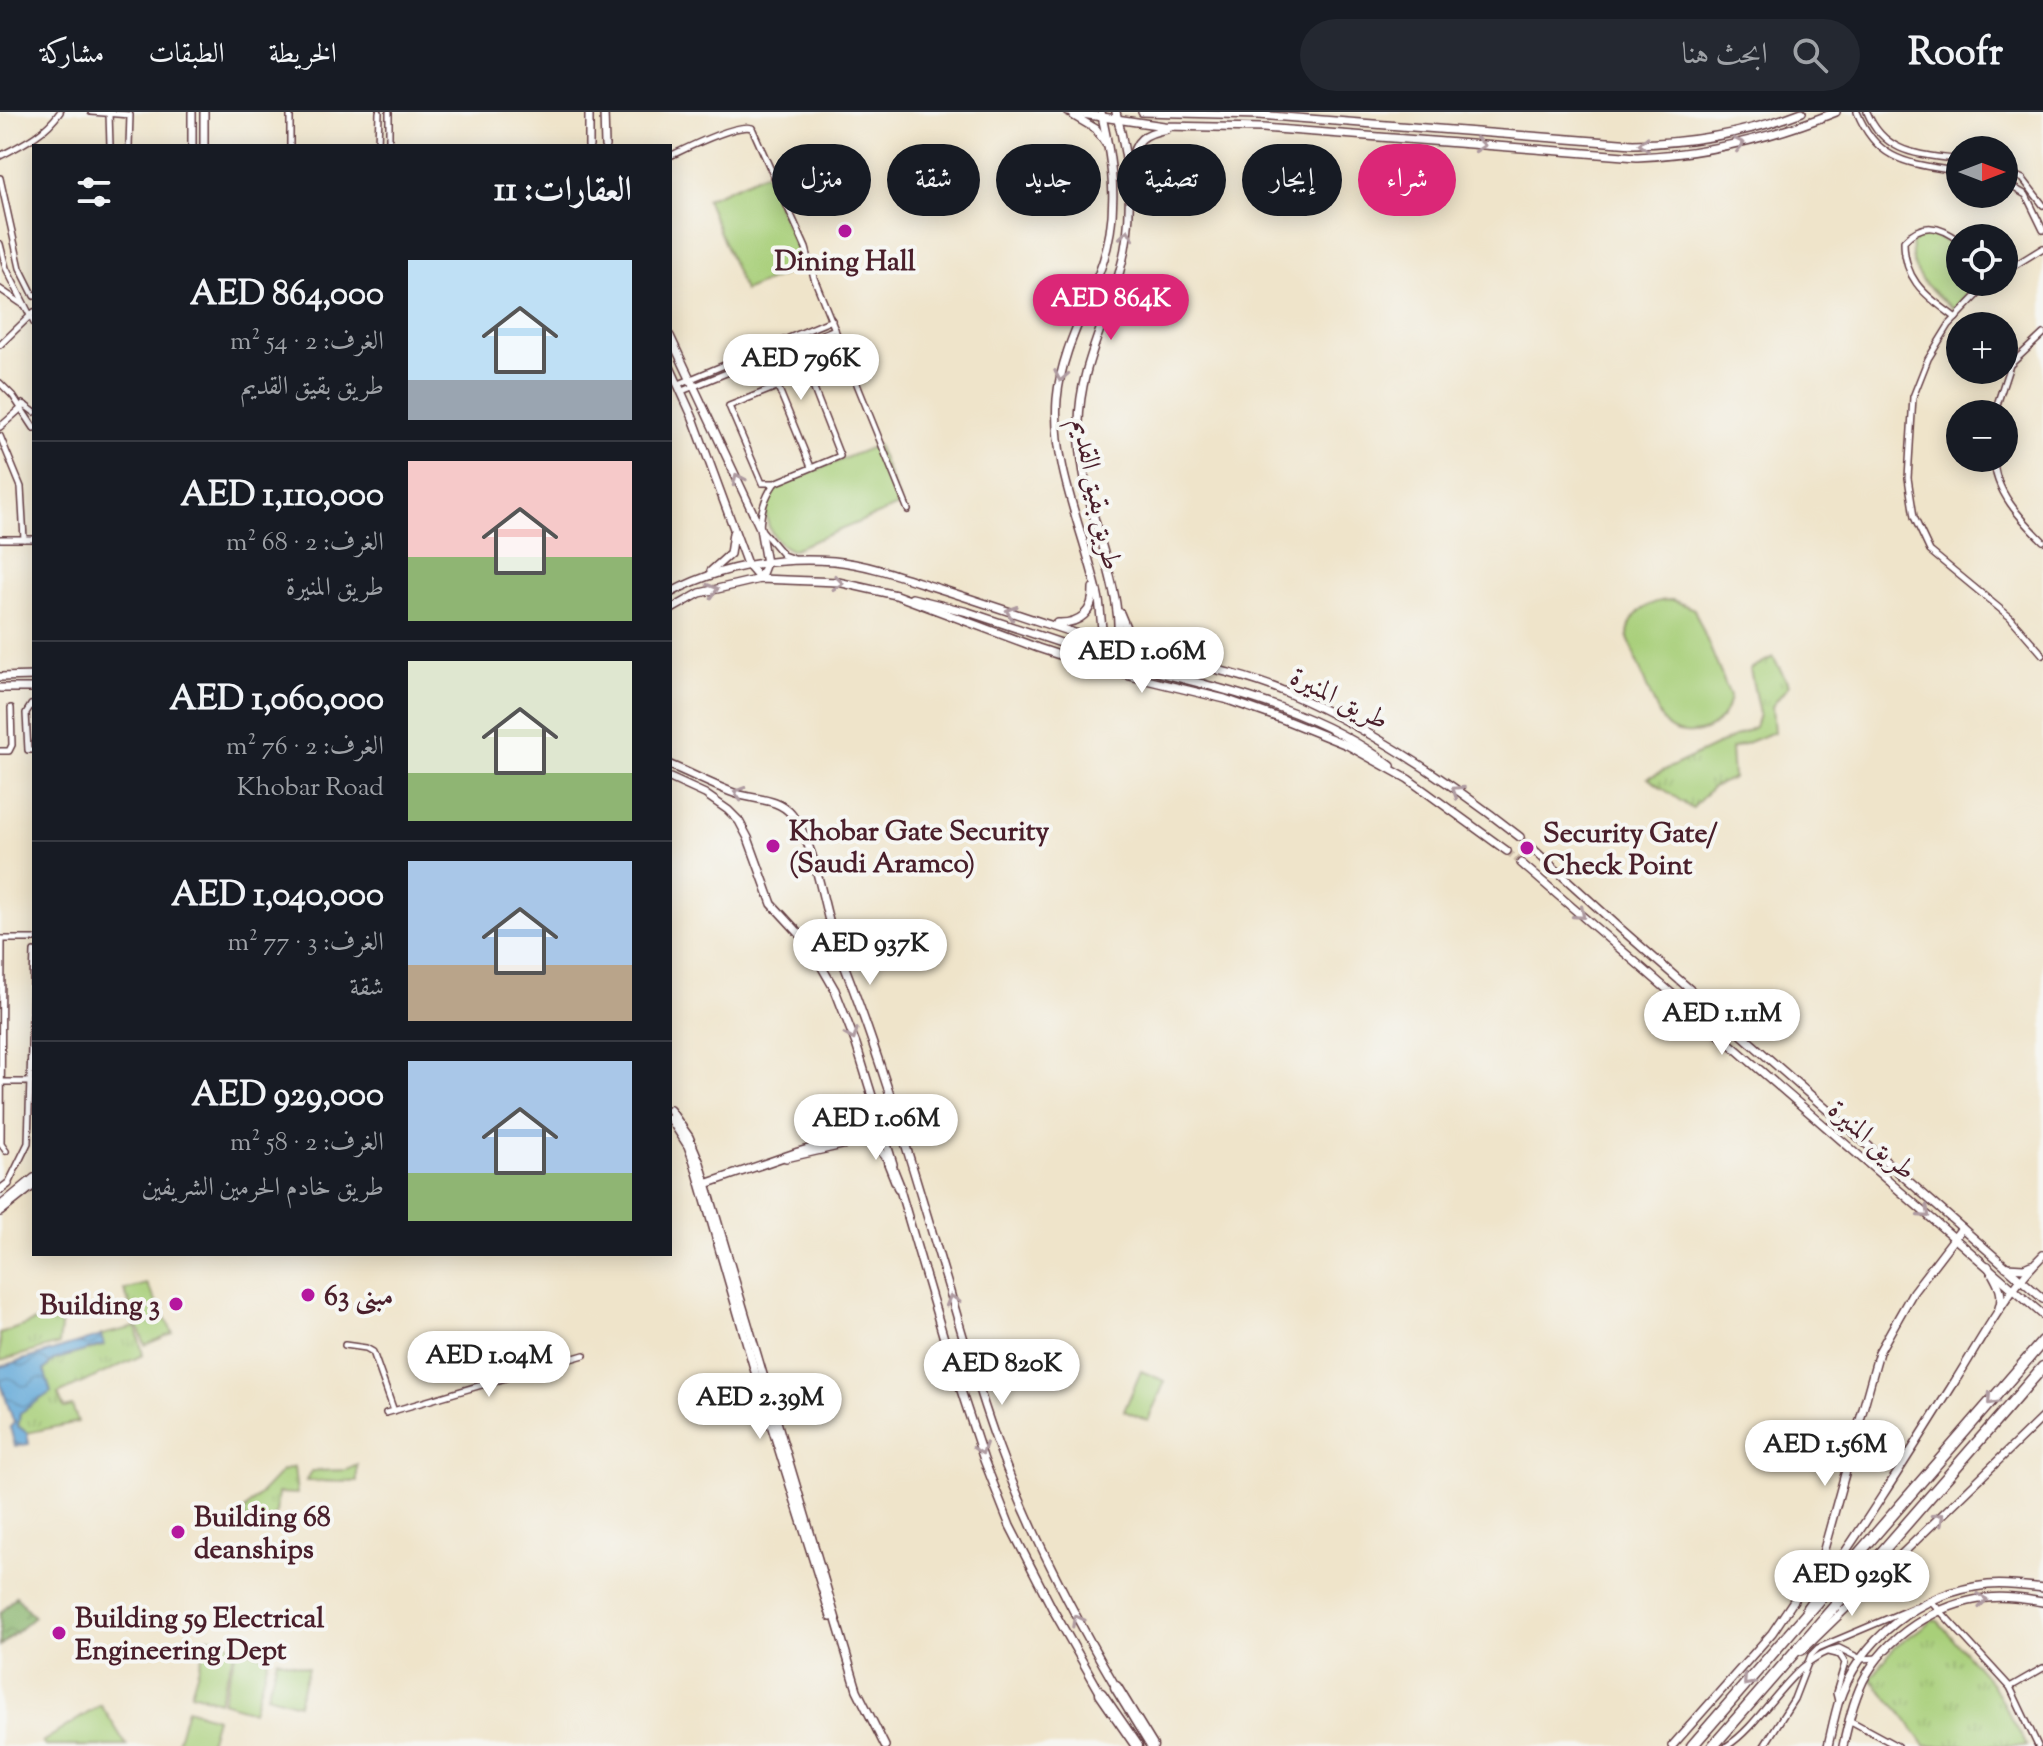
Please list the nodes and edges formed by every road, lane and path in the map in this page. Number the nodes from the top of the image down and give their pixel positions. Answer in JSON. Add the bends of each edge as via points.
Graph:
{"nodes":[{"id":1,"x":60,"y":112,"type":"edge"},
{"id":2,"x":91,"y":112,"type":"edge"},
{"id":3,"x":192,"y":112,"type":"edge"},
{"id":4,"x":204,"y":112,"type":"edge"},
{"id":5,"x":290,"y":112,"type":"edge"},
{"id":6,"x":379,"y":112,"type":"edge"},
{"id":7,"x":389,"y":112,"type":"edge"},
{"id":8,"x":589,"y":112,"type":"edge"},
{"id":9,"x":604,"y":112,"type":"edge"},
{"id":10,"x":1067,"y":112,"type":"edge"},
{"id":11,"x":1116,"y":112,"type":"edge"},
{"id":12,"x":1142,"y":112,"type":"edge"},
{"id":13,"x":1802,"y":112,"type":"edge"},
{"id":14,"x":1836,"y":112,"type":"edge"},
{"id":15,"x":1857,"y":112,"type":"edge"},
{"id":16,"x":1867,"y":112,"type":"edge"},
{"id":17,"x":109,"y":113,"type":"edge"},
{"id":18,"x":1163,"y":113,"type":"edge"},
{"id":19,"x":1102,"y":115,"type":"edge"},
{"id":20,"x":1119,"y":121,"type":"junction"},
{"id":21,"x":1182,"y":127,"type":"junction"},
{"id":22,"x":110,"y":144,"type":"edge"},
{"id":23,"x":129,"y":144,"type":"edge"},
{"id":24,"x":192,"y":144,"type":"edge"},
{"id":25,"x":204,"y":144,"type":"edge"},
{"id":26,"x":290,"y":144,"type":"edge"},
{"id":27,"x":378,"y":144,"type":"edge"},
{"id":28,"x":389,"y":144,"type":"edge"},
{"id":29,"x":589,"y":144,"type":"edge"},
{"id":30,"x":605,"y":144,"type":"edge"},
{"id":31,"x":1123,"y":144,"type":"edge"},
{"id":32,"x":1138,"y":144,"type":"edge"},
{"id":33,"x":1110,"y":152,"type":"junction"},
{"id":34,"x":672,"y":155,"type":"edge"},
{"id":35,"x":0,"y":156,"type":"edge"},
{"id":36,"x":1946,"y":157,"type":"edge"},
{"id":37,"x":1946,"y":169,"type":"edge"},
{"id":38,"x":2018,"y":177,"type":"edge"},
{"id":39,"x":0,"y":178,"type":"edge"},
{"id":40,"x":2018,"y":190,"type":"edge"},
{"id":41,"x":2043,"y":205,"type":"edge"},
{"id":42,"x":1129,"y":216,"type":"edge"},
{"id":43,"x":2043,"y":230,"type":"edge"},
{"id":44,"x":1946,"y":234,"type":"edge"},
{"id":45,"x":0,"y":244,"type":"edge"},
{"id":46,"x":2043,"y":248,"type":"edge"},
{"id":47,"x":2018,"y":263,"type":"edge"},
{"id":48,"x":0,"y":289,"type":"edge"},
{"id":49,"x":32,"y":292,"type":"edge"},
{"id":50,"x":1977,"y":296,"type":"edge"},
{"id":51,"x":22,"y":304,"type":"junction"},
{"id":52,"x":1948,"y":312,"type":"edge"},
{"id":53,"x":1962,"y":312,"type":"edge"},
{"id":54,"x":32,"y":314,"type":"edge"},
{"id":55,"x":832,"y":320,"type":"junction"},
{"id":56,"x":835,"y":329,"type":"junction"},
{"id":57,"x":1946,"y":333,"type":"edge"},
{"id":58,"x":2043,"y":334,"type":"edge"},
{"id":59,"x":672,"y":340,"type":"edge"},
{"id":60,"x":0,"y":345,"type":"edge"},
{"id":61,"x":762,"y":348,"type":"junction"},
{"id":62,"x":766,"y":357,"type":"junction"},
{"id":63,"x":772,"y":370,"type":"junction"},
{"id":64,"x":672,"y":371,"type":"edge"},
{"id":65,"x":693,"y":382,"type":"junction"},
{"id":66,"x":0,"y":383,"type":"edge"},
{"id":67,"x":779,"y":386,"type":"junction"},
{"id":68,"x":680,"y":388,"type":"junction"},
{"id":69,"x":1999,"y":400,"type":"edge"},
{"id":70,"x":23,"y":407,"type":"junction"},
{"id":71,"x":32,"y":411,"type":"edge"},
{"id":72,"x":32,"y":424,"type":"edge"},
{"id":73,"x":0,"y":427,"type":"edge"},
{"id":74,"x":0,"y":436,"type":"edge"},
{"id":75,"x":811,"y":467,"type":"junction"},
{"id":76,"x":1996,"y":472,"type":"edge"},
{"id":77,"x":775,"y":483,"type":"junction"},
{"id":78,"x":908,"y":510,"type":"dead end"},
{"id":79,"x":733,"y":526,"type":"junction"},
{"id":80,"x":760,"y":528,"type":"junction"},
{"id":81,"x":0,"y":539,"type":"edge"},
{"id":82,"x":24,"y":539,"type":"junction"},
{"id":83,"x":32,"y":539,"type":"edge"},
{"id":84,"x":2043,"y":541,"type":"edge"},
{"id":85,"x":802,"y":562,"type":"junction"},
{"id":86,"x":766,"y":563,"type":"junction"},
{"id":87,"x":747,"y":564,"type":"junction"},
{"id":88,"x":1093,"y":574,"type":"junction"},
{"id":89,"x":699,"y":578,"type":"junction"},
{"id":90,"x":760,"y":579,"type":"junction"},
{"id":91,"x":1112,"y":581,"type":"junction"},
{"id":92,"x":672,"y":592,"type":"edge"},
{"id":93,"x":896,"y":595,"type":"junction"},
{"id":94,"x":672,"y":609,"type":"edge"},
{"id":95,"x":1044,"y":622,"type":"junction"},
{"id":96,"x":1104,"y":642,"type":"junction"},
{"id":97,"x":1118,"y":646,"type":"junction"},
{"id":98,"x":1110,"y":654,"type":"junction"},
{"id":99,"x":2043,"y":655,"type":"edge"},
{"id":100,"x":1166,"y":659,"type":"junction"},
{"id":101,"x":32,"y":676,"type":"edge"},
{"id":102,"x":0,"y":677,"type":"edge"},
{"id":103,"x":0,"y":688,"type":"edge"},
{"id":104,"x":32,"y":688,"type":"edge"},
{"id":105,"x":32,"y":706,"type":"edge"},
{"id":106,"x":11,"y":708,"type":"dead end"},
{"id":107,"x":32,"y":750,"type":"edge"},
{"id":108,"x":0,"y":751,"type":"edge"},
{"id":109,"x":672,"y":766,"type":"edge"},
{"id":110,"x":672,"y":779,"type":"edge"},
{"id":111,"x":1408,"y":779,"type":"junction"},
{"id":112,"x":1520,"y":837,"type":"tunnel mouth"},
{"id":113,"x":1533,"y":849,"type":"tunnel mouth"},
{"id":114,"x":1507,"y":851,"type":"tunnel mouth"},
{"id":115,"x":1521,"y":863,"type":"tunnel mouth"},
{"id":116,"x":1,"y":939,"type":"edge"},
{"id":117,"x":32,"y":939,"type":"edge"},
{"id":118,"x":32,"y":1025,"type":"edge"},
{"id":119,"x":0,"y":1082,"type":"edge"},
{"id":120,"x":30,"y":1082,"type":"junction"},
{"id":121,"x":672,"y":1113,"type":"edge"},
{"id":122,"x":672,"y":1121,"type":"edge"},
{"id":123,"x":899,"y":1122,"type":"junction"},
{"id":124,"x":882,"y":1128,"type":"junction"},
{"id":125,"x":6,"y":1151,"type":"dead end"},
{"id":126,"x":786,"y":1158,"type":"junction"},
{"id":127,"x":889,"y":1162,"type":"joint"},
{"id":128,"x":32,"y":1180,"type":"edge"},
{"id":129,"x":8,"y":1184,"type":"joint"},
{"id":130,"x":703,"y":1185,"type":"junction"},
{"id":131,"x":32,"y":1187,"type":"edge"},
{"id":132,"x":899,"y":1187,"type":"junction"},
{"id":133,"x":0,"y":1190,"type":"edge"},
{"id":134,"x":0,"y":1206,"type":"edge"},
{"id":135,"x":0,"y":1212,"type":"edge"},
{"id":136,"x":1962,"y":1228,"type":"junction"},
{"id":137,"x":1954,"y":1238,"type":"junction"},
{"id":138,"x":2043,"y":1255,"type":"edge"},
{"id":139,"x":2033,"y":1265,"type":"junction"},
{"id":140,"x":1988,"y":1266,"type":"junction"},
{"id":141,"x":2006,"y":1267,"type":"junction"},
{"id":142,"x":2022,"y":1280,"type":"junction"},
{"id":143,"x":2014,"y":1290,"type":"junction"},
{"id":144,"x":2043,"y":1299,"type":"edge"},
{"id":145,"x":2043,"y":1315,"type":"edge"},
{"id":146,"x":1991,"y":1325,"type":"junction"},
{"id":147,"x":2043,"y":1341,"type":"edge"},
{"id":148,"x":345,"y":1345,"type":"dead end"},
{"id":149,"x":584,"y":1355,"type":"dead end"},
{"id":150,"x":2043,"y":1367,"type":"edge"},
{"id":151,"x":394,"y":1411,"type":"junction"},
{"id":152,"x":386,"y":1413,"type":"dead end"},
{"id":153,"x":2043,"y":1417,"type":"edge"},
{"id":154,"x":2043,"y":1588,"type":"edge"},
{"id":155,"x":1927,"y":1602,"type":"junction"},
{"id":156,"x":2043,"y":1602,"type":"edge"},
{"id":157,"x":1939,"y":1612,"type":"junction"},
{"id":158,"x":1781,"y":1643,"type":"junction"},
{"id":159,"x":1827,"y":1652,"type":"junction"},
{"id":160,"x":1878,"y":1658,"type":"junction"},
{"id":161,"x":1861,"y":1659,"type":"junction"},
{"id":162,"x":1809,"y":1662,"type":"junction"},
{"id":163,"x":2043,"y":1668,"type":"edge"},
{"id":164,"x":1116,"y":1687,"type":"joint"},
{"id":165,"x":2010,"y":1687,"type":"junction"},
{"id":166,"x":1101,"y":1694,"type":"joint"},
{"id":167,"x":1838,"y":1703,"type":"junction"},
{"id":168,"x":1849,"y":1720,"type":"junction"},
{"id":169,"x":1726,"y":1731,"type":"junction"},
{"id":170,"x":883,"y":1746,"type":"edge"},
{"id":171,"x":1134,"y":1746,"type":"edge"},
{"id":172,"x":1154,"y":1746,"type":"edge"},
{"id":173,"x":1672,"y":1746,"type":"edge"},
{"id":174,"x":1692,"y":1746,"type":"edge"},
{"id":175,"x":1713,"y":1746,"type":"edge"},
{"id":176,"x":1727,"y":1746,"type":"edge"},
{"id":177,"x":1764,"y":1746,"type":"edge"},
{"id":178,"x":1828,"y":1746,"type":"edge"},
{"id":179,"x":1843,"y":1746,"type":"edge"},
{"id":180,"x":1897,"y":1746,"type":"edge"},
{"id":181,"x":2038,"y":1746,"type":"edge"}],
"edges":[{"from":1,"to":35,"type":"street","via":[[51,126]]},
{"from":2,"to":17,"type":"street"},
{"from":3,"to":24,"type":"main road"},
{"from":4,"to":25,"type":"main road"},
{"from":5,"to":26,"type":"street"},
{"from":6,"to":27,"type":"street"},
{"from":7,"to":28,"type":"street"},
{"from":8,"to":29,"type":"main road"},
{"from":9,"to":30,"type":"main road"},
{"from":10,"to":19,"type":"main road"},
{"from":10,"to":33,"type":"main road","via":[[1096,129]]},
{"from":11,"to":20,"type":"main road","name":"طريق بقيق القديم"},
{"from":12,"to":18,"type":"main road"},
{"from":13,"to":18,"type":"main road","one_way":true,"via":[[1713,137],[1633,144],[1258,115]]},
{"from":21,"to":14,"type":"main road","one_way":true,"via":[[1263,128],[1637,157],[1726,147]]},
{"from":15,"to":37,"type":"street","via":[[1868,135],[1891,156]]},
{"from":16,"to":36,"type":"street","via":[[1875,130],[1894,147]]},
{"from":17,"to":22,"type":"street"},
{"from":17,"to":23,"type":"street","via":[[130,115]]},
{"from":19,"to":20,"type":"main road"},
{"from":19,"to":33,"type":"main road","name":"طريق بقيق القديم"},
{"from":20,"to":21,"type":"main road"},
{"from":20,"to":31,"type":"main road","name":"طريق بقيق القديم"},
{"from":21,"to":32,"type":"main road","via":[[1152,132]]},
{"from":33,"to":88,"type":"main road","name":"طريق بقيق القديم","one_way":true,"via":[[1114,201],[1108,241],[1066,354],[1057,402],[1062,456]]},
{"from":34,"to":55,"type":"street","via":[[745,125],[752,128]]},
{"from":38,"to":41,"type":"street"},
{"from":39,"to":49,"type":"street","via":[[20,268]]},
{"from":40,"to":43,"type":"street","via":[[2026,195]]},
{"from":91,"to":42,"type":"main road","name":"طريق بقيق القديم","one_way":true,"via":[[1084,478],[1080,397],[1125,254]]},
{"from":44,"to":52,"type":"street","via":[[1924,227],[1915,230],[1904,241],[1904,260],[1911,278]]},
{"from":45,"to":51,"type":"street"},
{"from":46,"to":47,"type":"street"},
{"from":48,"to":51,"type":"street"},
{"from":50,"to":53,"type":"street"},
{"from":51,"to":54,"type":"street"},
{"from":54,"to":60,"type":"street"},
{"from":55,"to":56,"type":"street"},
{"from":55,"to":61,"type":"street"},
{"from":56,"to":62,"type":"street"},
{"from":56,"to":78,"type":"street"},
{"from":57,"to":99,"type":"street","via":[[1913,397],[1908,478],[1914,517],[1930,551],[2010,617]]},
{"from":58,"to":69,"type":"street","via":[[2010,365]]},
{"from":59,"to":65,"type":"main road"},
{"from":61,"to":62,"type":"street"},
{"from":61,"to":65,"type":"street"},
{"from":62,"to":63,"type":"street"},
{"from":62,"to":65,"type":"street"},
{"from":63,"to":67,"type":"street"},
{"from":63,"to":75,"type":"street","via":[[803,361],[840,456]]},
{"from":64,"to":68,"type":"main road"},
{"from":65,"to":68,"type":"street"},
{"from":80,"to":65,"type":"main road","one_way":true},
{"from":66,"to":70,"type":"street"},
{"from":67,"to":75,"type":"street"},
{"from":67,"to":77,"type":"street","via":[[729,406],[762,483]]},
{"from":68,"to":79,"type":"main road"},
{"from":70,"to":71,"type":"street"},
{"from":70,"to":72,"type":"street"},
{"from":70,"to":73,"type":"street"},
{"from":74,"to":82,"type":"street","via":[[21,487]]},
{"from":75,"to":77,"type":"street"},
{"from":76,"to":84,"type":"street","via":[[2016,514]]},
{"from":77,"to":80,"type":"street","via":[[761,510]]},
{"from":79,"to":87,"type":"main road"},
{"from":79,"to":89,"type":"main road","via":[[730,554]]},
{"from":80,"to":85,"type":"street","via":[[783,555]]},
{"from":80,"to":86,"type":"main road"},
{"from":81,"to":82,"type":"street"},
{"from":82,"to":83,"type":"street"},
{"from":85,"to":86,"type":"main road","name":"طريق المنيرة"},
{"from":95,"to":85,"type":"main road","name":"طريق المنيرة","one_way":true,"via":[[901,576],[836,561]]},
{"from":86,"to":87,"type":"main road","name":"طريق المنيرة"},
{"from":86,"to":90,"type":"main road"},
{"from":87,"to":89,"type":"main road","name":"طريق المنيرة"},
{"from":87,"to":90,"type":"main road"},
{"from":88,"to":95,"type":"main road","via":[[1088,612],[1072,623]]},
{"from":88,"to":96,"type":"main road","name":"طريق بقيق القديم"},
{"from":89,"to":92,"type":"main road"},
{"from":90,"to":93,"type":"main road","name":"طريق المنيرة","one_way":true,"via":[[838,582]]},
{"from":94,"to":90,"type":"main road","name":"طريق المنيرة","one_way":true,"via":[[700,593]]},
{"from":91,"to":97,"type":"main road","name":"طريق بقيق القديم"},
{"from":91,"to":100,"type":"main road","via":[[1130,637]]},
{"from":93,"to":98,"type":"main road","via":[[955,608],[1091,653]]},
{"from":93,"to":111,"type":"main road","name":"طريق المنيرة","via":[[1092,666],[1225,699],[1285,720],[1347,745]]},
{"from":95,"to":96,"type":"main road","name":"طريق المنيرة"},
{"from":96,"to":97,"type":"main road","name":"طريق المنيرة"},
{"from":96,"to":98,"type":"main road","name":"طريق بقيق القديم"},
{"from":97,"to":98,"type":"main road"},
{"from":97,"to":100,"type":"main road","name":"طريق المنيرة"},
{"from":98,"to":111,"type":"main road","via":[[1125,664],[1308,718],[1375,754]]},
{"from":112,"to":100,"type":"main road","name":"طريق المنيرة","one_way":true,"via":[[1388,745],[1338,717],[1285,692]]},
{"from":101,"to":102,"type":"main road"},
{"from":103,"to":104,"type":"main road"},
{"from":105,"to":107,"type":"street","via":[[26,713]]},
{"from":106,"to":108,"type":"street","via":[[12,745],[9,751]]},
{"from":123,"to":109,"type":"main road","one_way":true,"via":[[835,942],[813,861],[792,815]]},
{"from":110,"to":124,"type":"main road","one_way":true,"via":[[705,794],[739,821],[772,904],[808,943],[835,990]]},
{"from":111,"to":114,"type":"main road","name":"طريق المنيرة"},
{"from":113,"to":136,"type":"main road","name":"طريق المنيرة"},
{"from":115,"to":137,"type":"main road","name":"طريق المنيرة","one_way":true},
{"from":116,"to":117,"type":"street"},
{"from":116,"to":119,"type":"street"},
{"from":118,"to":120,"type":"street"},
{"from":119,"to":120,"type":"street"},
{"from":119,"to":125,"type":"street","via":[[1,1144]]},
{"from":120,"to":129,"type":"street","via":[[28,1143]]},
{"from":121,"to":130,"type":"main road","via":[[689,1137]]},
{"from":122,"to":130,"type":"main road"},
{"from":123,"to":124,"type":"main road"},
{"from":164,"to":123,"type":"main road","one_way":true,"via":[[1075,1618],[998,1447]]},
{"from":124,"to":126,"type":"main road"},
{"from":124,"to":132,"type":"main road"},
{"from":126,"to":127,"type":"main road","via":[[864,1140],[875,1144]]},
{"from":126,"to":130,"type":"main road"},
{"from":127,"to":132,"type":"highway"},
{"from":128,"to":134,"type":"main road"},
{"from":129,"to":133,"type":"main road"},
{"from":130,"to":170,"type":"main road","via":[[857,1690]]},
{"from":131,"to":135,"type":"main road"},
{"from":132,"to":166,"type":"main road","one_way":true,"via":[[949,1357],[1010,1526]]},
{"from":136,"to":137,"type":"main road"},
{"from":136,"to":141,"type":"main road","name":"طريق المنيرة"},
{"from":137,"to":140,"type":"main road","name":"طريق المنيرة"},
{"from":137,"to":173,"type":"main road","via":[[1913,1292],[1879,1352],[1821,1560],[1772,1633]]},
{"from":138,"to":139,"type":"main road"},
{"from":139,"to":141,"type":"main road"},
{"from":139,"to":142,"type":"main road"},
{"from":140,"to":143,"type":"main road","name":"طريق المنيرة"},
{"from":140,"to":146,"type":"main road","via":[[2002,1297]]},
{"from":141,"to":142,"type":"main road","name":"طريق المنيرة"},
{"from":142,"to":143,"type":"main road"},
{"from":142,"to":144,"type":"main road","name":"طريق المنيرة"},
{"from":143,"to":145,"type":"main road","name":"طريق المنيرة"},
{"from":143,"to":146,"type":"main road"},
{"from":146,"to":158,"type":"main road","via":[[1864,1527]]},
{"from":147,"to":158,"type":"highway","one_way":true},
{"from":148,"to":151,"type":"street","via":[[373,1352]]},
{"from":149,"to":151,"type":"street"},
{"from":150,"to":169,"type":"highway"},
{"from":151,"to":152,"type":"street"},
{"from":169,"to":153,"type":"main road","one_way":true,"via":[[1832,1620]]},
{"from":154,"to":155,"type":"main road","via":[[1986,1585]]},
{"from":155,"to":157,"type":"street"},
{"from":155,"to":161,"type":"main road","via":[[1901,1617]]},
{"from":155,"to":162,"type":"street","via":[[1818,1648]]},
{"from":157,"to":156,"type":"main road","one_way":true,"via":[[1986,1598]]},
{"from":157,"to":160,"type":"main road","via":[[1907,1630]]},
{"from":157,"to":165,"type":"street"},
{"from":158,"to":174,"type":"highway","one_way":true},
{"from":159,"to":161,"type":"street","via":[[1839,1648]]},
{"from":159,"to":162,"type":"street"},
{"from":159,"to":167,"type":"street","via":[[1840,1655],[1845,1663]]},
{"from":160,"to":161,"type":"street"},
{"from":160,"to":168,"type":"main road"},
{"from":161,"to":167,"type":"main road"},
{"from":162,"to":176,"type":"street"},
{"from":162,"to":177,"type":"street","via":[[1794,1699]]},
{"from":163,"to":165,"type":"street"},
{"from":164,"to":172,"type":"highway"},
{"from":165,"to":181,"type":"street"},
{"from":166,"to":171,"type":"highway"},
{"from":167,"to":178,"type":"main road"},
{"from":168,"to":179,"type":"main road"},
{"from":168,"to":180,"type":"street"},
{"from":169,"to":175,"type":"highway"}]}
